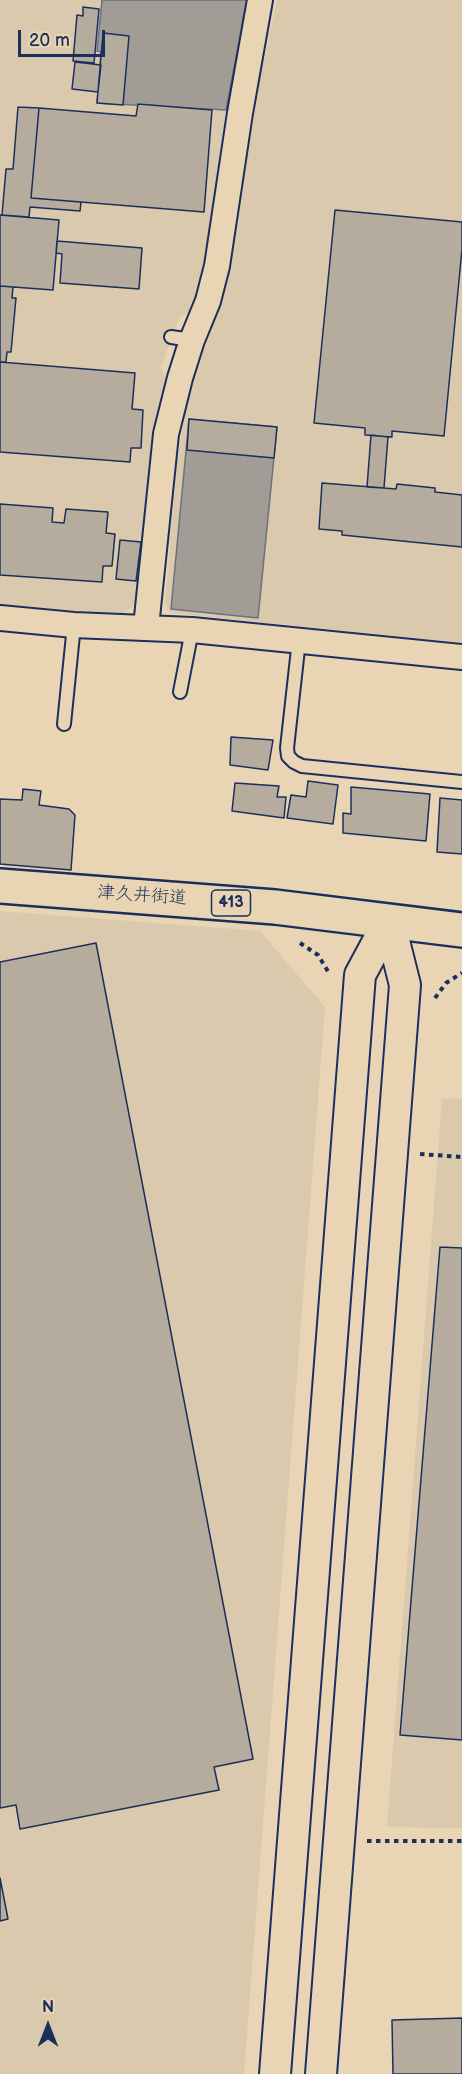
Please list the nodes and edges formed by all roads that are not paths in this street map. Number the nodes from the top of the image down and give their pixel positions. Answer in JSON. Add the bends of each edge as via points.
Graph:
{"nodes":[{"id":1,"x":260,"y":0,"type":"edge"},
{"id":2,"x":0,"y":618,"type":"edge"},
{"id":3,"x":74,"y":625,"type":"junction"},
{"id":4,"x":146,"y":627,"type":"junction"},
{"id":5,"x":192,"y":630,"type":"junction"},
{"id":6,"x":299,"y":640,"type":"junction"},
{"id":7,"x":462,"y":657,"type":"edge"},
{"id":8,"x":180,"y":692,"type":"dead end"},
{"id":9,"x":64,"y":724,"type":"dead end"},
{"id":10,"x":462,"y":782,"type":"edge"},
{"id":11,"x":0,"y":885,"type":"edge"},
{"id":12,"x":389,"y":921,"type":"junction"},
{"id":13,"x":462,"y":930,"type":"edge"},
{"id":14,"x":276,"y":2074,"type":"edge"},
{"id":15,"x":321,"y":2074,"type":"edge"}],
"edges":[{"from":1,"to":4,"type":"street","via":[[253,77],[217,266],[207,301],[182,339],[151,523]]},
{"from":2,"to":3,"type":"street"},
{"from":3,"to":4,"type":"street"},
{"from":3,"to":9,"type":"lane"},
{"from":4,"to":5,"type":"street"},
{"from":5,"to":6,"type":"street"},
{"from":5,"to":8,"type":"lane"},
{"from":6,"to":7,"type":"street"},
{"from":6,"to":10,"type":"lane","via":[[287,748],[294,762],[302,766]]},
{"from":11,"to":12,"type":"highway","name":"津久井街道","number":"413","via":[[275,907]]},
{"from":12,"to":13,"type":"highway","name":"津久井街道","number":"413"},
{"from":12,"to":14,"type":"street","via":[[360,975]]},
{"from":12,"to":15,"type":"street","via":[[405,985]]}]}
